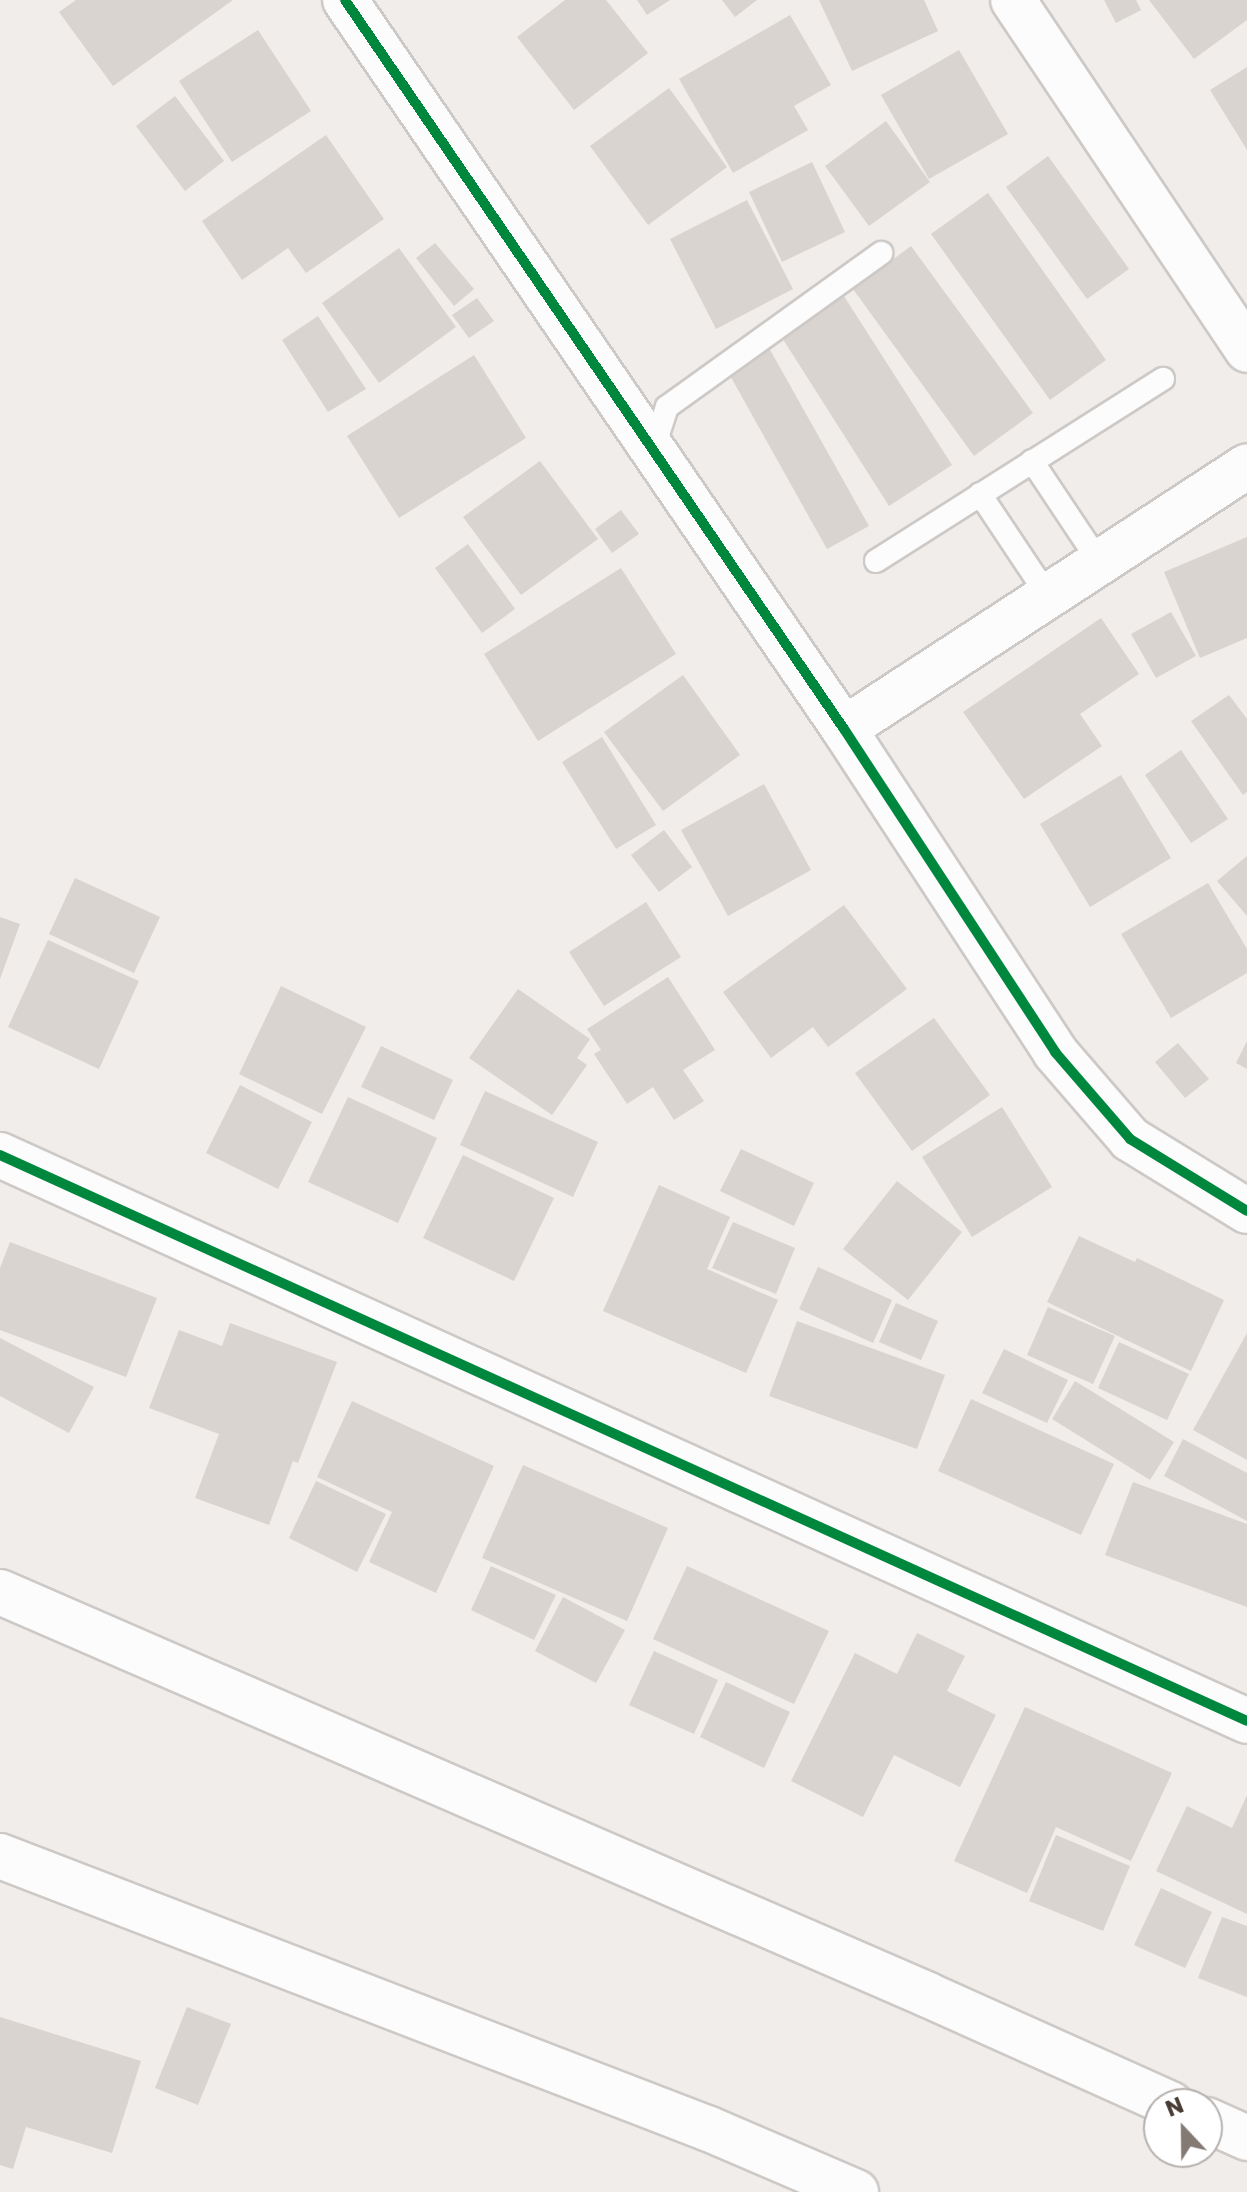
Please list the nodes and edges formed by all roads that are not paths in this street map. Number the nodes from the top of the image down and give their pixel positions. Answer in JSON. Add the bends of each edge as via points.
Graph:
{"nodes":[{"id":1,"x":345,"y":0,"type":"edge"},
{"id":2,"x":1013,"y":0,"type":"edge"},
{"id":3,"x":881,"y":253,"type":"dead end"},
{"id":4,"x":1247,"y":350,"type":"edge"},
{"id":5,"x":1163,"y":379,"type":"dead end"},
{"id":6,"x":653,"y":452,"type":"junction"},
{"id":7,"x":1032,"y":461,"type":"junction"},
{"id":8,"x":1247,"y":466,"type":"edge"},
{"id":9,"x":980,"y":494,"type":"junction"},
{"id":10,"x":876,"y":561,"type":"dead end"},
{"id":11,"x":1100,"y":563,"type":"junction"},
{"id":12,"x":1048,"y":596,"type":"junction"},
{"id":13,"x":844,"y":729,"type":"junction"},
{"id":14,"x":0,"y":1155,"type":"edge"},
{"id":15,"x":1247,"y":1211,"type":"edge"},
{"id":16,"x":0,"y":1592,"type":"edge"},
{"id":17,"x":1247,"y":1721,"type":"edge"},
{"id":18,"x":0,"y":1856,"type":"edge"},
{"id":19,"x":1143,"y":2091,"type":"edge"},
{"id":20,"x":1223,"y":2127,"type":"edge"},
{"id":21,"x":1247,"y":2138,"type":"edge"},
{"id":22,"x":856,"y":2192,"type":"edge"}],
"edges":[{"from":1,"to":6,"type":"street"},
{"from":2,"to":4,"type":"street"},
{"from":3,"to":6,"type":"lane","via":[[667,407]]},
{"from":5,"to":7,"type":"lane"},
{"from":6,"to":13,"type":"street"},
{"from":7,"to":9,"type":"lane"},
{"from":7,"to":11,"type":"lane"},
{"from":8,"to":11,"type":"street"},
{"from":9,"to":10,"type":"lane"},
{"from":9,"to":12,"type":"lane"},
{"from":11,"to":12,"type":"street"},
{"from":12,"to":13,"type":"street"},
{"from":13,"to":15,"type":"street","via":[[1055,1052],[1130,1139]]},
{"from":14,"to":17,"type":"street"},
{"from":16,"to":19,"type":"street"},
{"from":18,"to":22,"type":"street","via":[[709,2129]]},
{"from":20,"to":21,"type":"street"}]}
